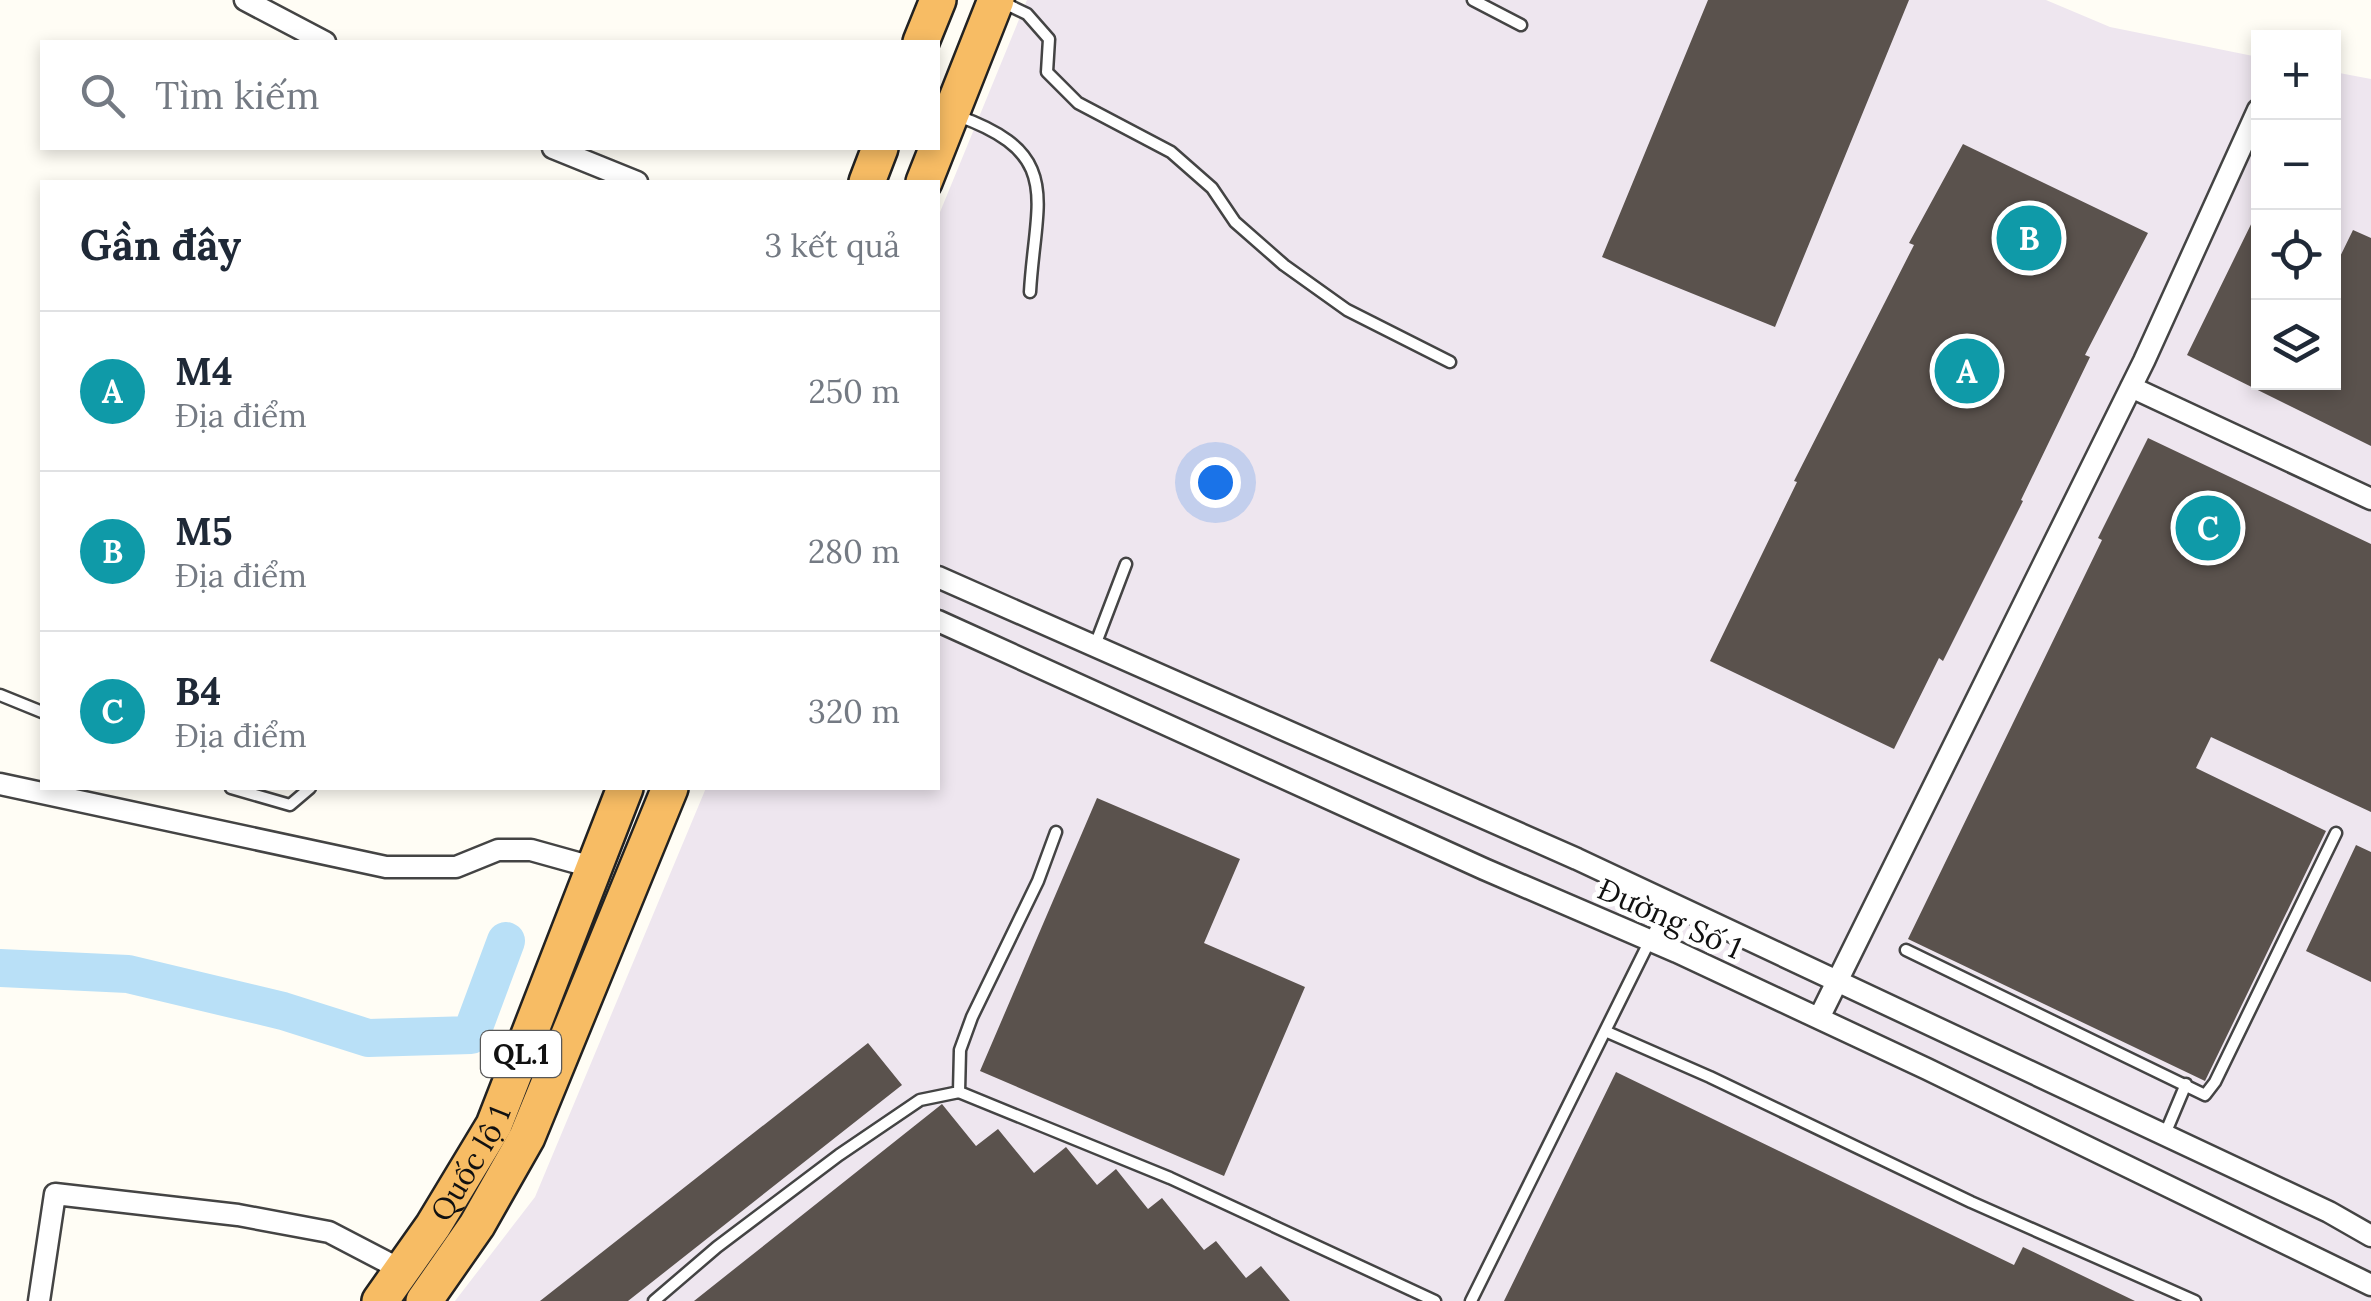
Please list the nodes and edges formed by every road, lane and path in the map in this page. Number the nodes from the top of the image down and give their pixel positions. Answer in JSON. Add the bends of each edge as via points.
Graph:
{"nodes":[{"id":1,"x":245,"y":0,"type":"edge"},
{"id":2,"x":938,"y":0,"type":"edge"},
{"id":3,"x":997,"y":0,"type":"edge"},
{"id":4,"x":1474,"y":0,"type":"edge"},
{"id":5,"x":1521,"y":25,"type":"dead end"},
{"id":6,"x":321,"y":40,"type":"edge"},
{"id":7,"x":922,"y":40,"type":"edge"},
{"id":8,"x":952,"y":114,"type":"junction"},
{"id":9,"x":2253,"y":120,"type":"edge"},
{"id":10,"x":940,"y":143,"type":"edge"},
{"id":11,"x":558,"y":150,"type":"edge"},
{"id":12,"x":879,"y":150,"type":"edge"},
{"id":13,"x":937,"y":150,"type":"edge"},
{"id":14,"x":632,"y":180,"type":"edge"},
{"id":15,"x":868,"y":180,"type":"edge"},
{"id":16,"x":925,"y":180,"type":"edge"},
{"id":17,"x":1030,"y":292,"type":"dead end"},
{"id":18,"x":1450,"y":362,"type":"dead end"},
{"id":19,"x":2131,"y":388,"type":"junction"},
{"id":20,"x":2371,"y":499,"type":"edge"},
{"id":21,"x":1126,"y":564,"type":"dead end"},
{"id":22,"x":940,"y":579,"type":"edge"},
{"id":23,"x":940,"y":622,"type":"edge"},
{"id":24,"x":1094,"y":648,"type":"junction"},
{"id":25,"x":0,"y":695,"type":"edge"},
{"id":26,"x":40,"y":711,"type":"edge"},
{"id":27,"x":0,"y":784,"type":"edge"},
{"id":28,"x":238,"y":790,"type":"edge"},
{"id":29,"x":308,"y":790,"type":"edge"},
{"id":30,"x":624,"y":790,"type":"edge"},
{"id":31,"x":669,"y":790,"type":"edge"},
{"id":32,"x":1056,"y":832,"type":"dead end"},
{"id":33,"x":2336,"y":832,"type":"dead end"},
{"id":34,"x":592,"y":867,"type":"junction"},
{"id":35,"x":1668,"y":902,"type":"junction"},
{"id":36,"x":1650,"y":942,"type":"junction"},
{"id":37,"x":1906,"y":950,"type":"dead end"},
{"id":38,"x":1836,"y":982,"type":"junction"},
{"id":39,"x":1819,"y":1018,"type":"junction"},
{"id":40,"x":1605,"y":1031,"type":"junction"},
{"id":41,"x":2186,"y":1084,"type":"junction"},
{"id":42,"x":959,"y":1092,"type":"junction"},
{"id":43,"x":2164,"y":1135,"type":"junction"},
{"id":44,"x":2371,"y":1236,"type":"edge"},
{"id":45,"x":402,"y":1270,"type":"junction"},
{"id":46,"x":2371,"y":1285,"type":"edge"},
{"id":47,"x":38,"y":1301,"type":"edge"},
{"id":48,"x":380,"y":1301,"type":"edge"},
{"id":49,"x":424,"y":1301,"type":"edge"},
{"id":50,"x":654,"y":1301,"type":"edge"},
{"id":51,"x":1435,"y":1301,"type":"edge"},
{"id":52,"x":1472,"y":1301,"type":"edge"},
{"id":53,"x":2195,"y":1301,"type":"edge"}],
"edges":[{"from":1,"to":6,"type":"street"},
{"from":2,"to":7,"type":"highway"},
{"from":3,"to":8,"type":"highway"},
{"from":3,"to":18,"type":"lane","via":[[1027,14],[1049,38],[1047,72],[1078,103],[1170,152],[1212,188],[1235,222],[1347,310]]},
{"from":4,"to":5,"type":"lane"},
{"from":8,"to":10,"type":"highway"},
{"from":8,"to":17,"type":"lane","via":[[1007,139],[1034,170],[1039,196]]},
{"from":9,"to":19,"type":"street"},
{"from":11,"to":14,"type":"street"},
{"from":12,"to":15,"type":"highway"},
{"from":13,"to":16,"type":"highway"},
{"from":19,"to":20,"type":"street"},
{"from":19,"to":38,"type":"street"},
{"from":21,"to":24,"type":"lane"},
{"from":22,"to":24,"type":"street","name":"Đường Số 1"},
{"from":23,"to":36,"type":"street","name":"Đường Số 1"},
{"from":24,"to":35,"type":"street","name":"Đường Số 1"},
{"from":25,"to":26,"type":"lane"},
{"from":27,"to":34,"type":"street","via":[[386,867],[456,867],[498,850],[531,850]]},
{"from":28,"to":29,"type":"lane","via":[[290,805]]},
{"from":30,"to":34,"type":"highway","name":"Quốc lộ 1","number":"QL.1"},
{"from":31,"to":49,"type":"highway","name":"Quốc lộ 1","number":"QL.1","via":[[527,1136]]},
{"from":32,"to":42,"type":"lane","via":[[972,1016],[960,1050]]},
{"from":33,"to":41,"type":"lane","via":[[2216,1082],[2205,1095]]},
{"from":34,"to":45,"type":"highway","name":"Quốc lộ 1","number":"QL.1","via":[[494,1125]]},
{"from":35,"to":36,"type":"lane"},
{"from":35,"to":38,"type":"street","name":"Đường Số 1"},
{"from":36,"to":39,"type":"street","name":"Đường Số 1"},
{"from":36,"to":40,"type":"lane"},
{"from":37,"to":41,"type":"lane"},
{"from":38,"to":39,"type":"street"},
{"from":38,"to":43,"type":"street","name":"Đường Số 1"},
{"from":39,"to":46,"type":"street","name":"Đường Số 1"},
{"from":40,"to":52,"type":"lane"},
{"from":40,"to":53,"type":"lane"},
{"from":41,"to":43,"type":"lane"},
{"from":42,"to":50,"type":"lane","via":[[920,1100],[732,1235]]},
{"from":42,"to":51,"type":"lane","via":[[1170,1178]]},
{"from":43,"to":44,"type":"street","name":"Đường Số 1"},
{"from":45,"to":47,"type":"street","via":[[328,1232],[55,1194]]},
{"from":45,"to":48,"type":"highway","name":"Quốc lộ 1","number":"QL.1"}]}
